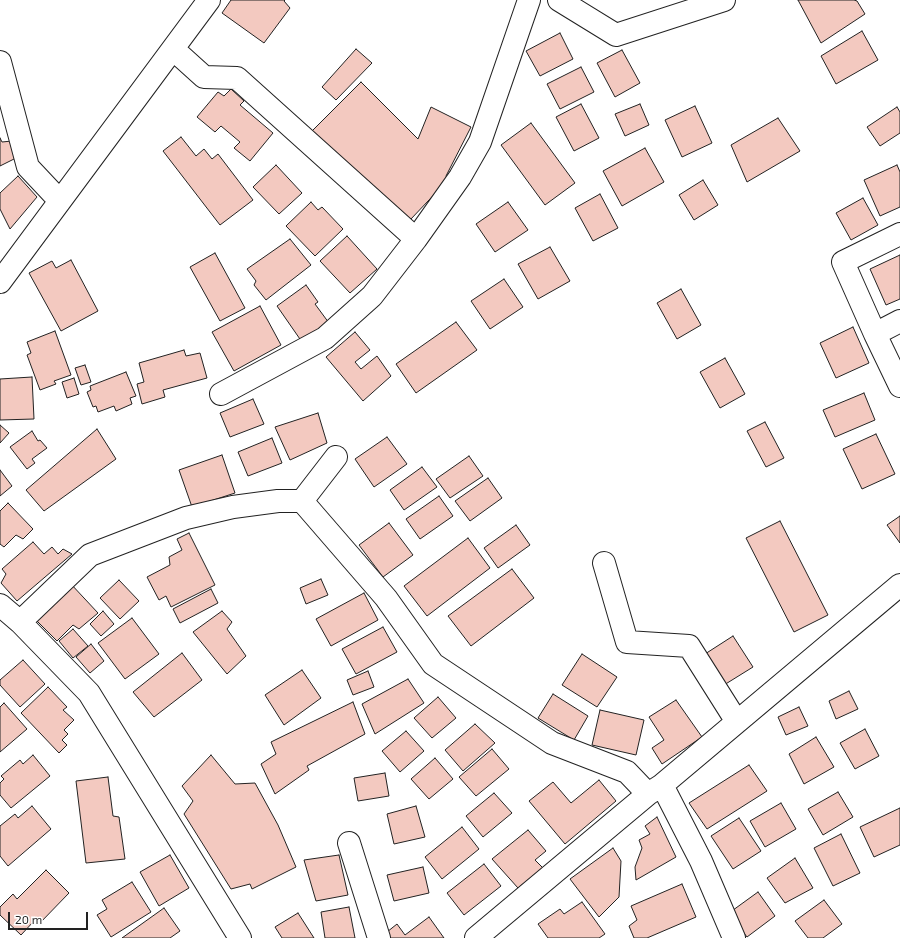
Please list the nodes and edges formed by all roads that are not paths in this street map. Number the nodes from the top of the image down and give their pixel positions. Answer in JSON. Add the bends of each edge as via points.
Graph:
{"nodes":[{"id":1,"x":210,"y":0,"type":"edge"},
{"id":2,"x":529,"y":0,"type":"edge"},
{"id":3,"x":559,"y":0,"type":"edge"},
{"id":4,"x":724,"y":0,"type":"edge"},
{"id":5,"x":173,"y":49,"type":"junction"},
{"id":6,"x":0,"y":62,"type":"edge"},
{"id":7,"x":60,"y":201,"type":"junction"},
{"id":8,"x":900,"y":234,"type":"edge"},
{"id":9,"x":416,"y":239,"type":"junction"},
{"id":10,"x":0,"y":282,"type":"edge"},
{"id":11,"x":900,"y":321,"type":"edge"},
{"id":12,"x":874,"y":334,"type":"junction"},
{"id":13,"x":900,"y":386,"type":"edge"},
{"id":14,"x":221,"y":394,"type":"dead end"},
{"id":15,"x":336,"y":457,"type":"dead end"},
{"id":16,"x":302,"y":500,"type":"junction"},
{"id":17,"x":604,"y":563,"type":"dead end"},
{"id":18,"x":900,"y":585,"type":"edge"},
{"id":19,"x":0,"y":605,"type":"edge"},
{"id":20,"x":20,"y":622,"type":"junction"},
{"id":21,"x":737,"y":722,"type":"junction"},
{"id":22,"x":655,"y":790,"type":"junction"},
{"id":23,"x":349,"y":843,"type":"dead end"},
{"id":24,"x":240,"y":938,"type":"edge"},
{"id":25,"x":379,"y":938,"type":"edge"},
{"id":26,"x":476,"y":938,"type":"edge"},
{"id":27,"x":734,"y":938,"type":"edge"}],
"edges":[{"from":1,"to":5,"type":"street"},
{"from":2,"to":9,"type":"street","via":[[480,142],[460,177]]},
{"from":3,"to":4,"type":"street","via":[[616,35]]},
{"from":5,"to":7,"type":"street"},
{"from":5,"to":9,"type":"street","via":[[204,77],[237,78]]},
{"from":6,"to":7,"type":"street","via":[[28,166]]},
{"from":7,"to":10,"type":"street"},
{"from":8,"to":12,"type":"street","via":[[843,262]]},
{"from":9,"to":14,"type":"street","via":[[372,296],[325,338]]},
{"from":11,"to":12,"type":"street"},
{"from":12,"to":13,"type":"street"},
{"from":15,"to":16,"type":"street"},
{"from":16,"to":20,"type":"street","via":[[233,507],[186,518],[90,555]]},
{"from":16,"to":22,"type":"street","via":[[386,598],[433,664],[552,743],[627,772]]},
{"from":17,"to":21,"type":"street","via":[[627,642],[689,646]]},
{"from":18,"to":21,"type":"street"},
{"from":19,"to":20,"type":"street"},
{"from":20,"to":24,"type":"street","via":[[89,693]]},
{"from":21,"to":22,"type":"street"},
{"from":22,"to":26,"type":"street"},
{"from":22,"to":27,"type":"street","via":[[701,861]]},
{"from":23,"to":25,"type":"street"}]}
